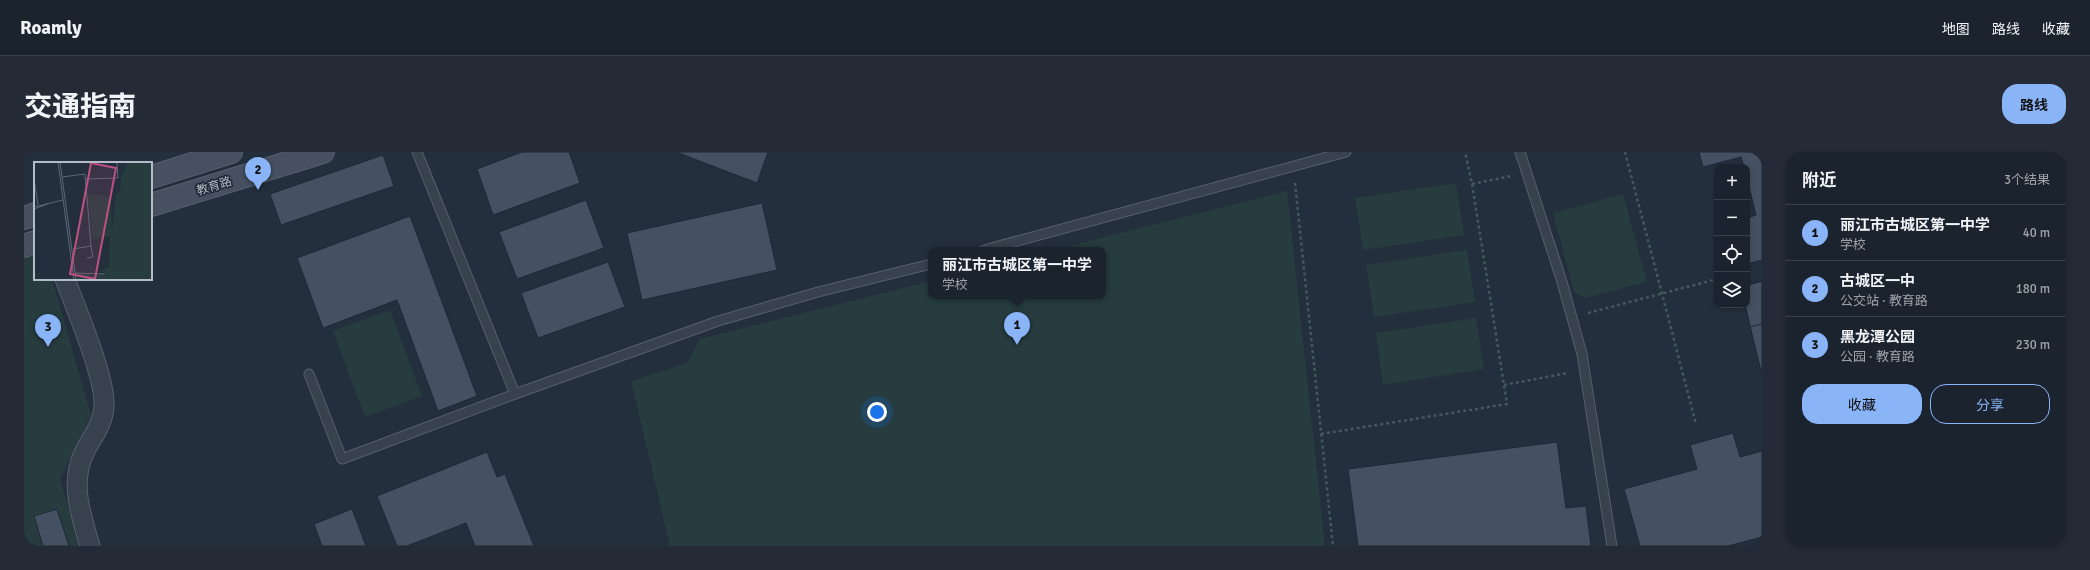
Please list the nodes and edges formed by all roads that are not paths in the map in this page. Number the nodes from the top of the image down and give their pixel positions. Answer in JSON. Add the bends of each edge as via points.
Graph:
{"nodes":[{"id":1,"x":231,"y":152,"type":"edge"},
{"id":2,"x":323,"y":152,"type":"edge"},
{"id":3,"x":417,"y":152,"type":"edge"},
{"id":4,"x":1346,"y":152,"type":"edge"},
{"id":5,"x":1520,"y":152,"type":"edge"},
{"id":6,"x":152,"y":177,"type":"edge"},
{"id":7,"x":152,"y":205,"type":"edge"},
{"id":8,"x":34,"y":214,"type":"edge"},
{"id":9,"x":24,"y":218,"type":"edge"},
{"id":10,"x":34,"y":242,"type":"edge"},
{"id":11,"x":24,"y":246,"type":"edge"},
{"id":12,"x":995,"y":247,"type":"edge"},
{"id":13,"x":928,"y":265,"type":"edge"},
{"id":14,"x":65,"y":280,"type":"edge"},
{"id":15,"x":309,"y":374,"type":"dead end"},
{"id":16,"x":515,"y":394,"type":"junction"},
{"id":17,"x":90,"y":546,"type":"edge"},
{"id":18,"x":1612,"y":546,"type":"edge"}],
"edges":[{"from":1,"to":6,"type":"street"},
{"from":2,"to":7,"type":"street","name":"教育路"},
{"from":3,"to":16,"type":"lane"},
{"from":4,"to":12,"type":"lane"},
{"from":5,"to":18,"type":"lane","via":[[1572,318],[1584,370]]},
{"from":8,"to":9,"type":"street"},
{"from":10,"to":11,"type":"street"},
{"from":13,"to":16,"type":"lane","via":[[810,294],[718,321]]},
{"from":14,"to":17,"type":"street","via":[[101,381],[104,407],[100,425],[84,452],[76,483],[78,502]]},
{"from":15,"to":16,"type":"lane","via":[[342,459]]}]}
